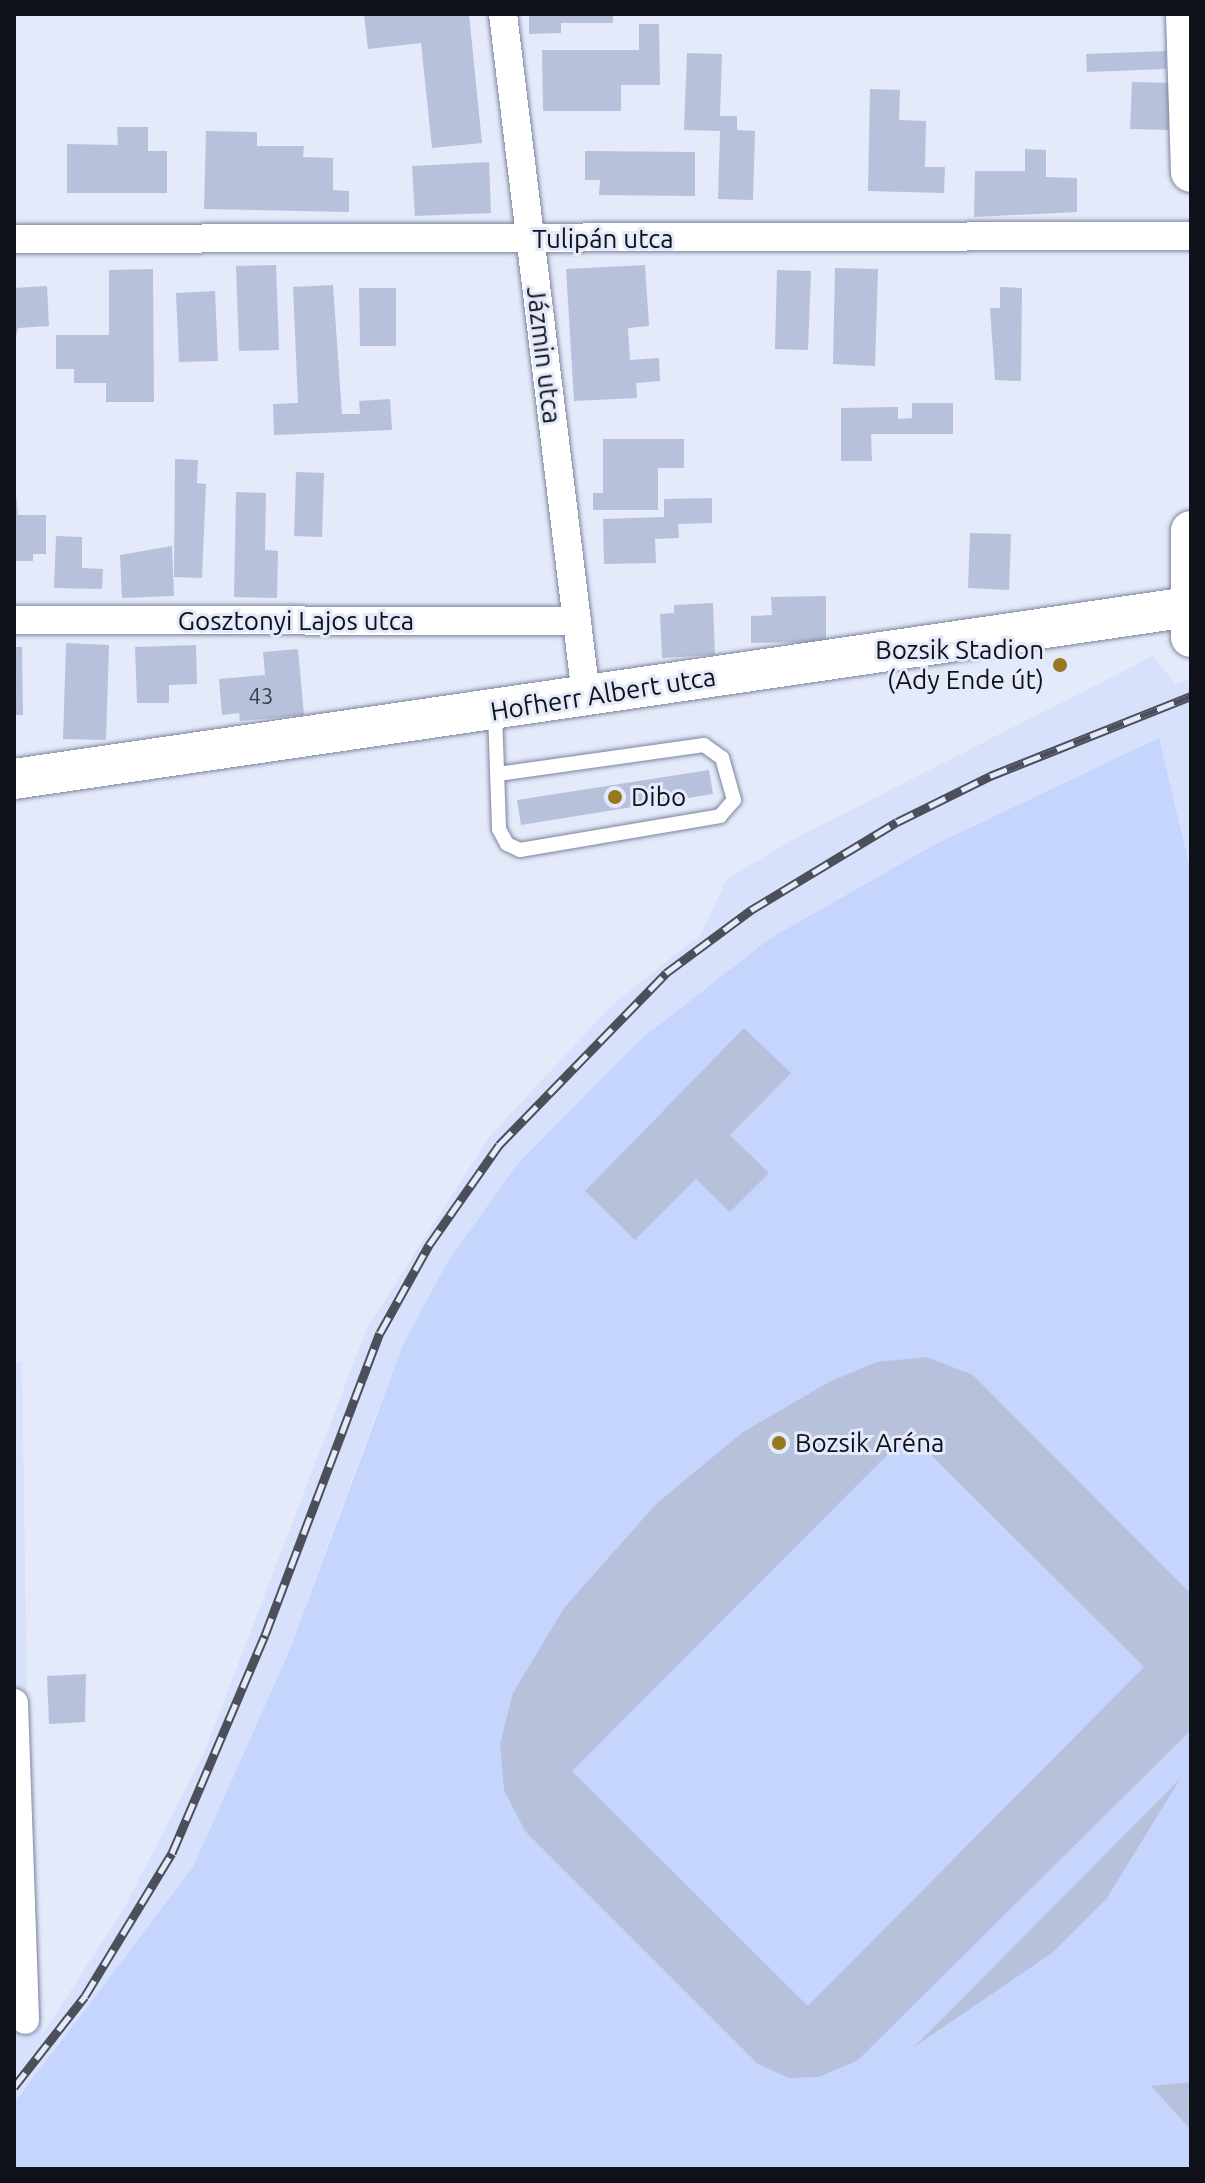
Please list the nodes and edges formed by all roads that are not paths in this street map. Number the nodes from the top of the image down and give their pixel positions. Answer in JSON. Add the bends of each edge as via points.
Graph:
{"nodes":[{"id":1,"x":503,"y":14,"type":"edge"},
{"id":2,"x":1186,"y":14,"type":"edge"},
{"id":3,"x":1191,"y":172,"type":"edge"},
{"id":4,"x":1191,"y":236,"type":"edge"},
{"id":5,"x":14,"y":239,"type":"edge"},
{"id":6,"x":530,"y":239,"type":"junction"},
{"id":7,"x":1191,"y":531,"type":"edge"},
{"id":8,"x":1190,"y":617,"type":"edge"},
{"id":9,"x":14,"y":620,"type":"edge"},
{"id":10,"x":577,"y":621,"type":"junction"},
{"id":11,"x":586,"y":696,"type":"junction"},
{"id":12,"x":495,"y":710,"type":"junction"},
{"id":13,"x":498,"y":774,"type":"junction"},
{"id":14,"x":14,"y":779,"type":"edge"},
{"id":15,"x":14,"y":1703,"type":"edge"},
{"id":16,"x":15,"y":1733,"type":"edge"},
{"id":17,"x":17,"y":1871,"type":"edge"},
{"id":18,"x":18,"y":1933,"type":"edge"},
{"id":19,"x":19,"y":2026,"type":"edge"}],
"edges":[{"from":1,"to":6,"type":"street","name":"Jázmin utca"},
{"from":2,"to":3,"type":"street"},
{"from":4,"to":6,"type":"street","name":"Tulipán utca"},
{"from":5,"to":6,"type":"street","name":"Tulipán utca"},
{"from":6,"to":10,"type":"street","name":"Jázmin utca"},
{"from":7,"to":8,"type":"street"},
{"from":8,"to":11,"type":"street","name":"Hofherr Albert utca"},
{"from":9,"to":10,"type":"street","name":"Gosztonyi Lajos utca"},
{"from":10,"to":11,"type":"street","name":"Jázmin utca"},
{"from":11,"to":12,"type":"street","name":"Hofherr Albert utca"},
{"from":12,"to":13,"type":"lane"},
{"from":12,"to":14,"type":"street","name":"Hofherr Albert utca"},
{"from":13,"to":13,"type":"lane","via":[[704,745],[722,758],[734,800],[720,816],[520,850],[507,844],[499,829]]},
{"from":15,"to":16,"type":"street"},
{"from":16,"to":17,"type":"street"},
{"from":17,"to":18,"type":"street"},
{"from":18,"to":19,"type":"street"}]}
